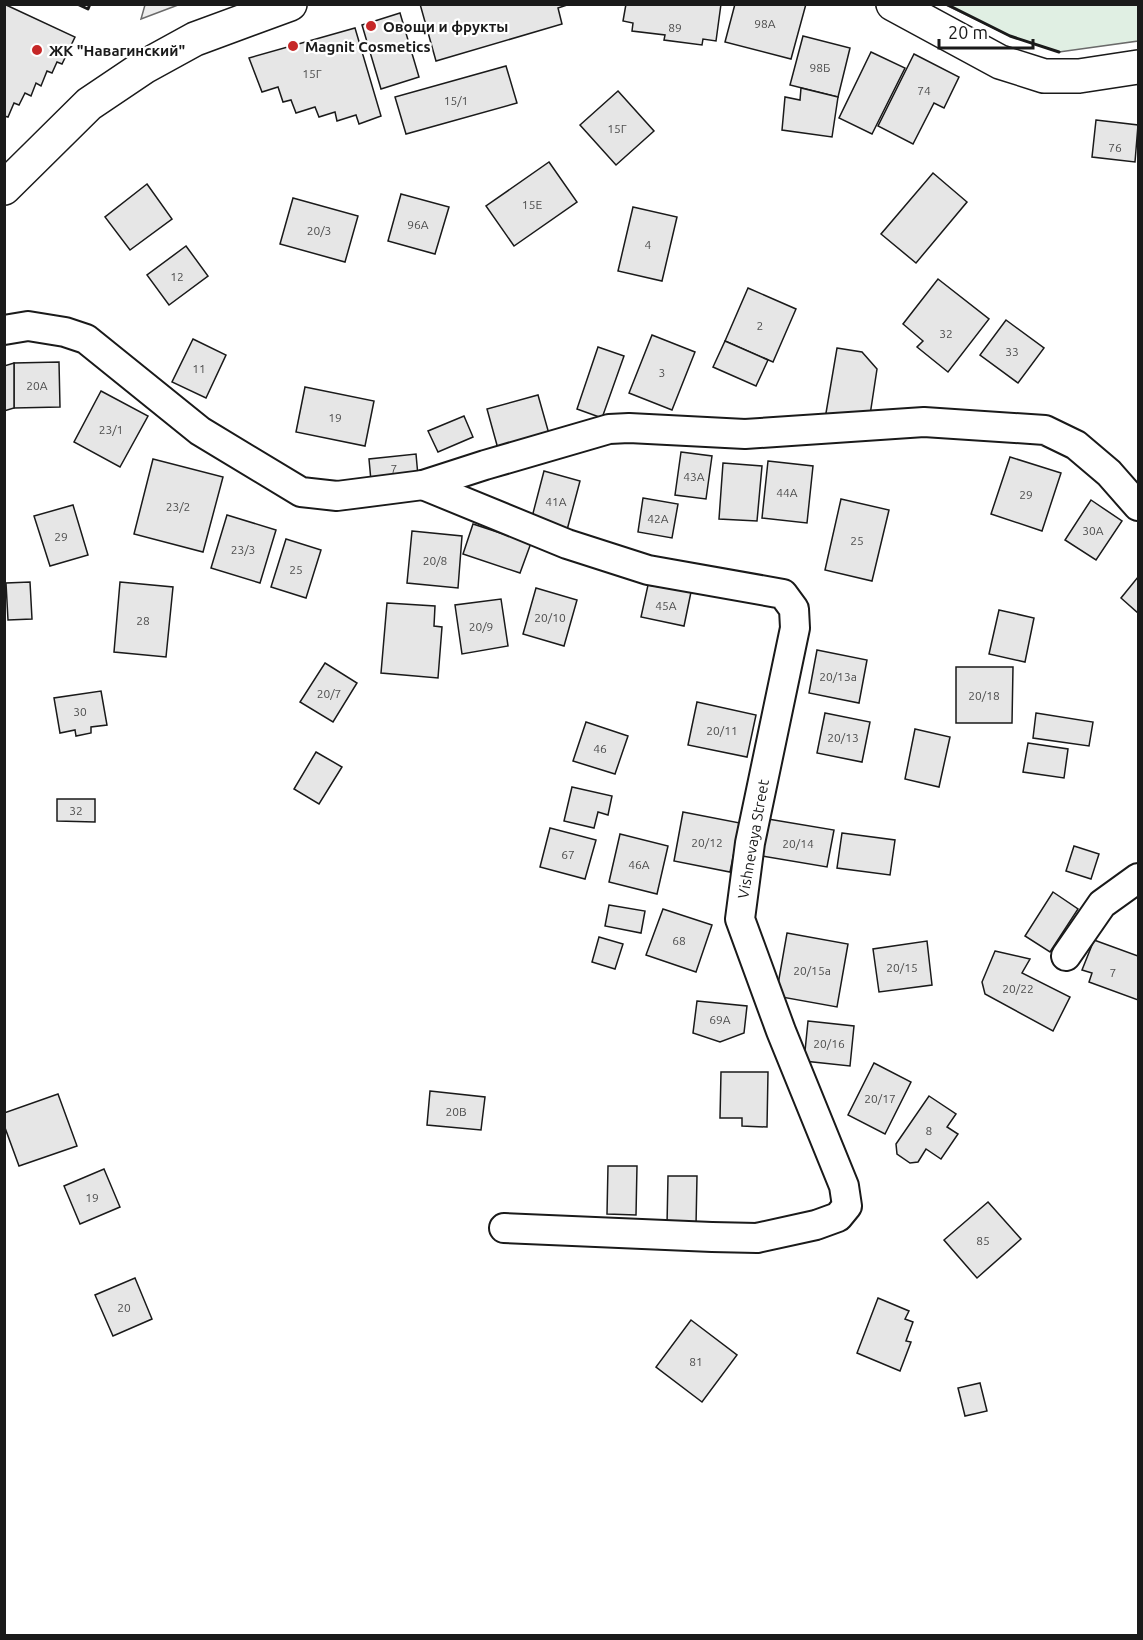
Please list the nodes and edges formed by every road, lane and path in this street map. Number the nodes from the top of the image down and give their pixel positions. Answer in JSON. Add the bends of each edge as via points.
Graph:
{"nodes":[{"id":1,"x":290,"y":4,"type":"edge"},
{"id":2,"x":893,"y":4,"type":"edge"},
{"id":3,"x":1138,"y":67,"type":"edge"},
{"id":4,"x":4,"y":188,"type":"edge"},
{"id":5,"x":4,"y":330,"type":"edge"},
{"id":6,"x":423,"y":485,"type":"junction"},
{"id":7,"x":1138,"y":506,"type":"edge"},
{"id":8,"x":1138,"y":878,"type":"edge"},
{"id":9,"x":1065,"y":956,"type":"dead end"},
{"id":10,"x":504,"y":1227,"type":"dead end"}],
"edges":[{"from":1,"to":4,"type":"street","via":[[195,39],[144,67],[89,104]]},
{"from":2,"to":3,"type":"street","via":[[1000,62],[1044,76],[1079,76]]},
{"from":5,"to":6,"type":"street","via":[[28,326],[86,339],[200,430],[300,492],[337,496]]},
{"from":6,"to":7,"type":"street","via":[[609,429],[745,434],[924,422],[1045,430],[1076,445],[1109,473]]},
{"from":6,"to":10,"type":"street","name":"Vishnevaya Street","via":[[567,544],[648,570],[783,594],[794,609],[795,628],[750,843],[740,919],[844,1186],[847,1206],[838,1217],[816,1225],[757,1238]]},
{"from":8,"to":9,"type":"street","via":[[1102,904]]}]}
